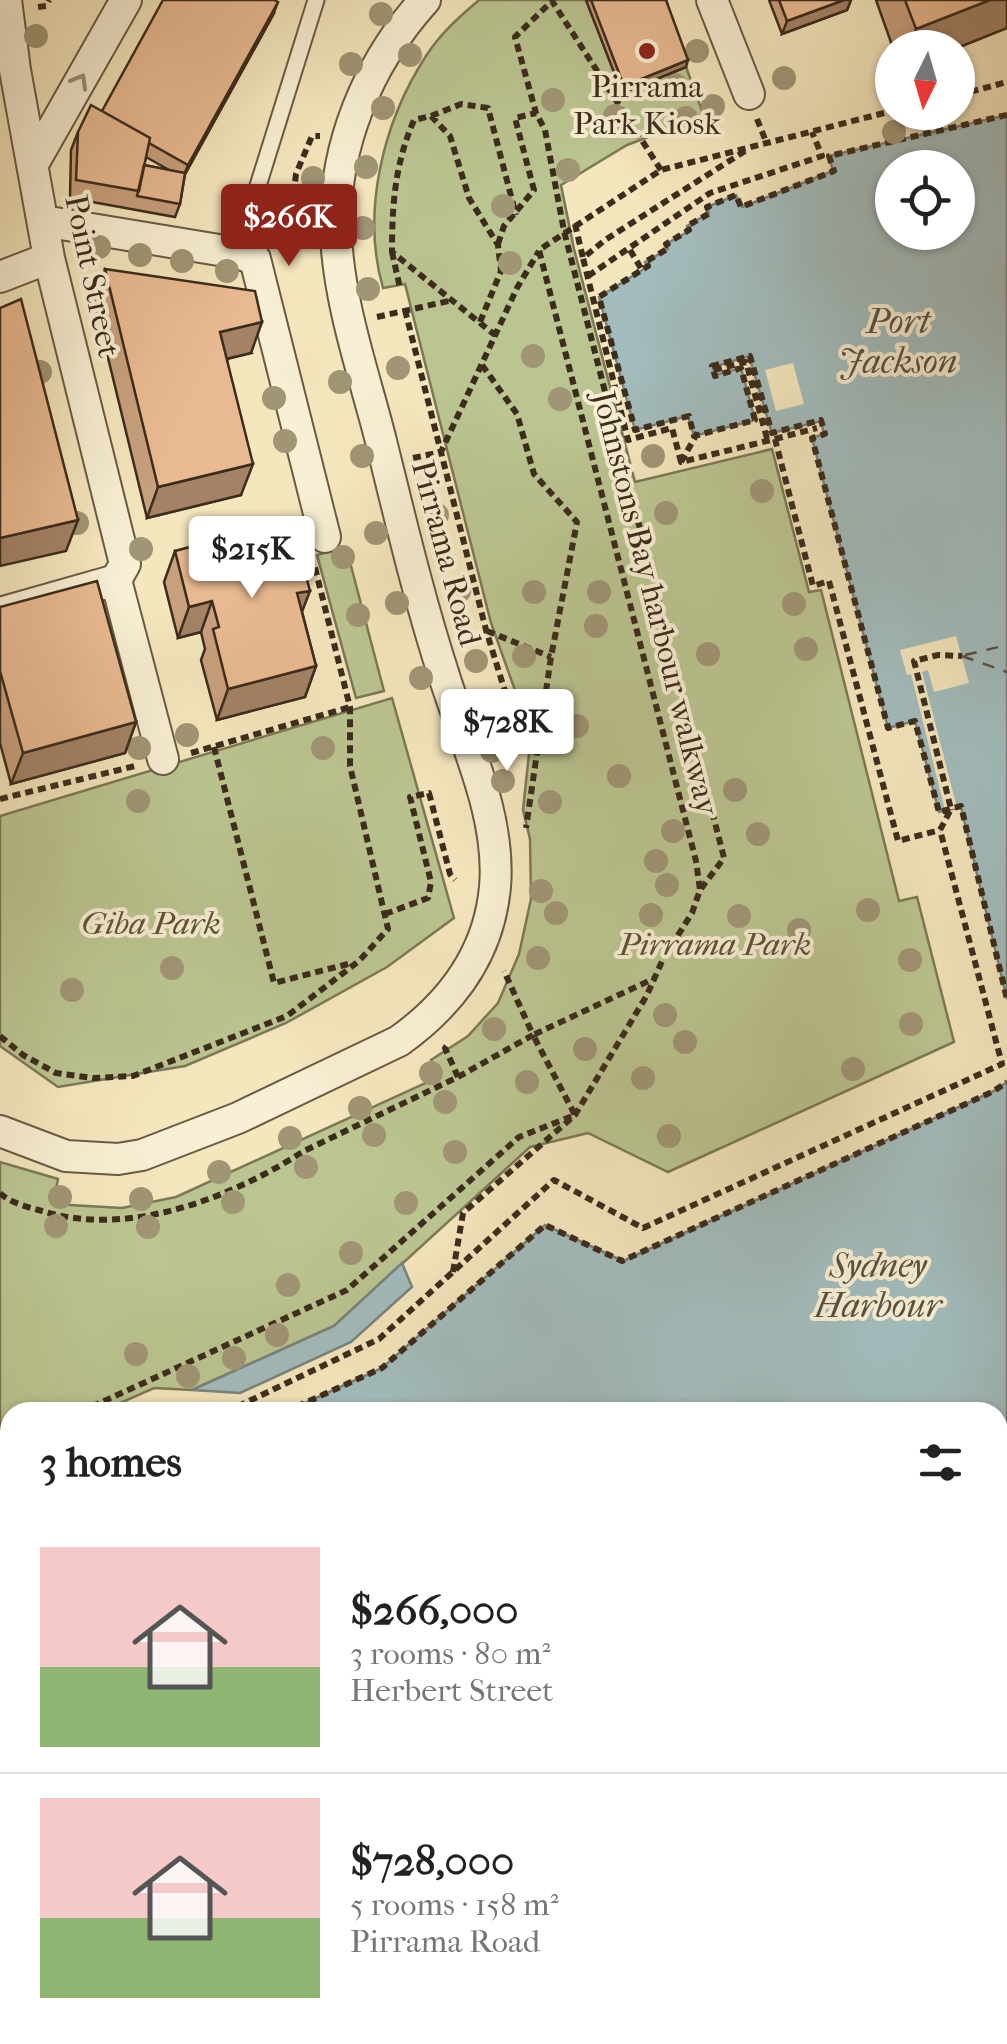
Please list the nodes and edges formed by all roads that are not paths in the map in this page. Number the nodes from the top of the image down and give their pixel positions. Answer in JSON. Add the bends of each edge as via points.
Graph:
{"nodes":[{"id":1,"x":6,"y":0,"type":"edge"},
{"id":2,"x":126,"y":0,"type":"edge"},
{"id":3,"x":316,"y":0,"type":"edge"},
{"id":4,"x":425,"y":0,"type":"edge"},
{"id":5,"x":712,"y":0,"type":"edge"},
{"id":6,"x":7,"y":71,"type":"edge"},
{"id":7,"x":748,"y":94,"type":"dead end"},
{"id":8,"x":34,"y":162,"type":"junction"},
{"id":9,"x":43,"y":221,"type":"junction"},
{"id":10,"x":237,"y":253,"type":"junction"},
{"id":11,"x":49,"y":258,"type":"junction"},
{"id":12,"x":0,"y":276,"type":"edge"},
{"id":13,"x":325,"y":537,"type":"road end"},
{"id":14,"x":121,"y":572,"type":"junction"},
{"id":15,"x":0,"y":612,"type":"edge"},
{"id":16,"x":163,"y":759,"type":"road end"},
{"id":17,"x":0,"y":1131,"type":"edge"}],
"edges":[{"from":1,"to":6,"type":"street","name":"Point Street"},
{"from":8,"to":2,"type":"street","one_way":true},
{"from":3,"to":10,"type":"lane"},
{"from":4,"to":17,"type":"street","name":"Pirrama Road","via":[[368,82],[348,135],[336,232],[386,464],[495,848],[495,890],[478,954],[438,1010],[399,1042],[167,1148],[91,1159],[43,1150]]},
{"from":5,"to":7,"type":"street"},
{"from":6,"to":8,"type":"street","name":"Point Street"},
{"from":8,"to":9,"type":"street","name":"Point Street"},
{"from":9,"to":10,"type":"street"},
{"from":9,"to":11,"type":"street","name":"Point Street"},
{"from":10,"to":13,"type":"street","via":[[255,259]]},
{"from":11,"to":12,"type":"street"},
{"from":11,"to":14,"type":"street","name":"Point Street"},
{"from":14,"to":15,"type":"street"},
{"from":14,"to":16,"type":"street","name":"Point Street"}]}
